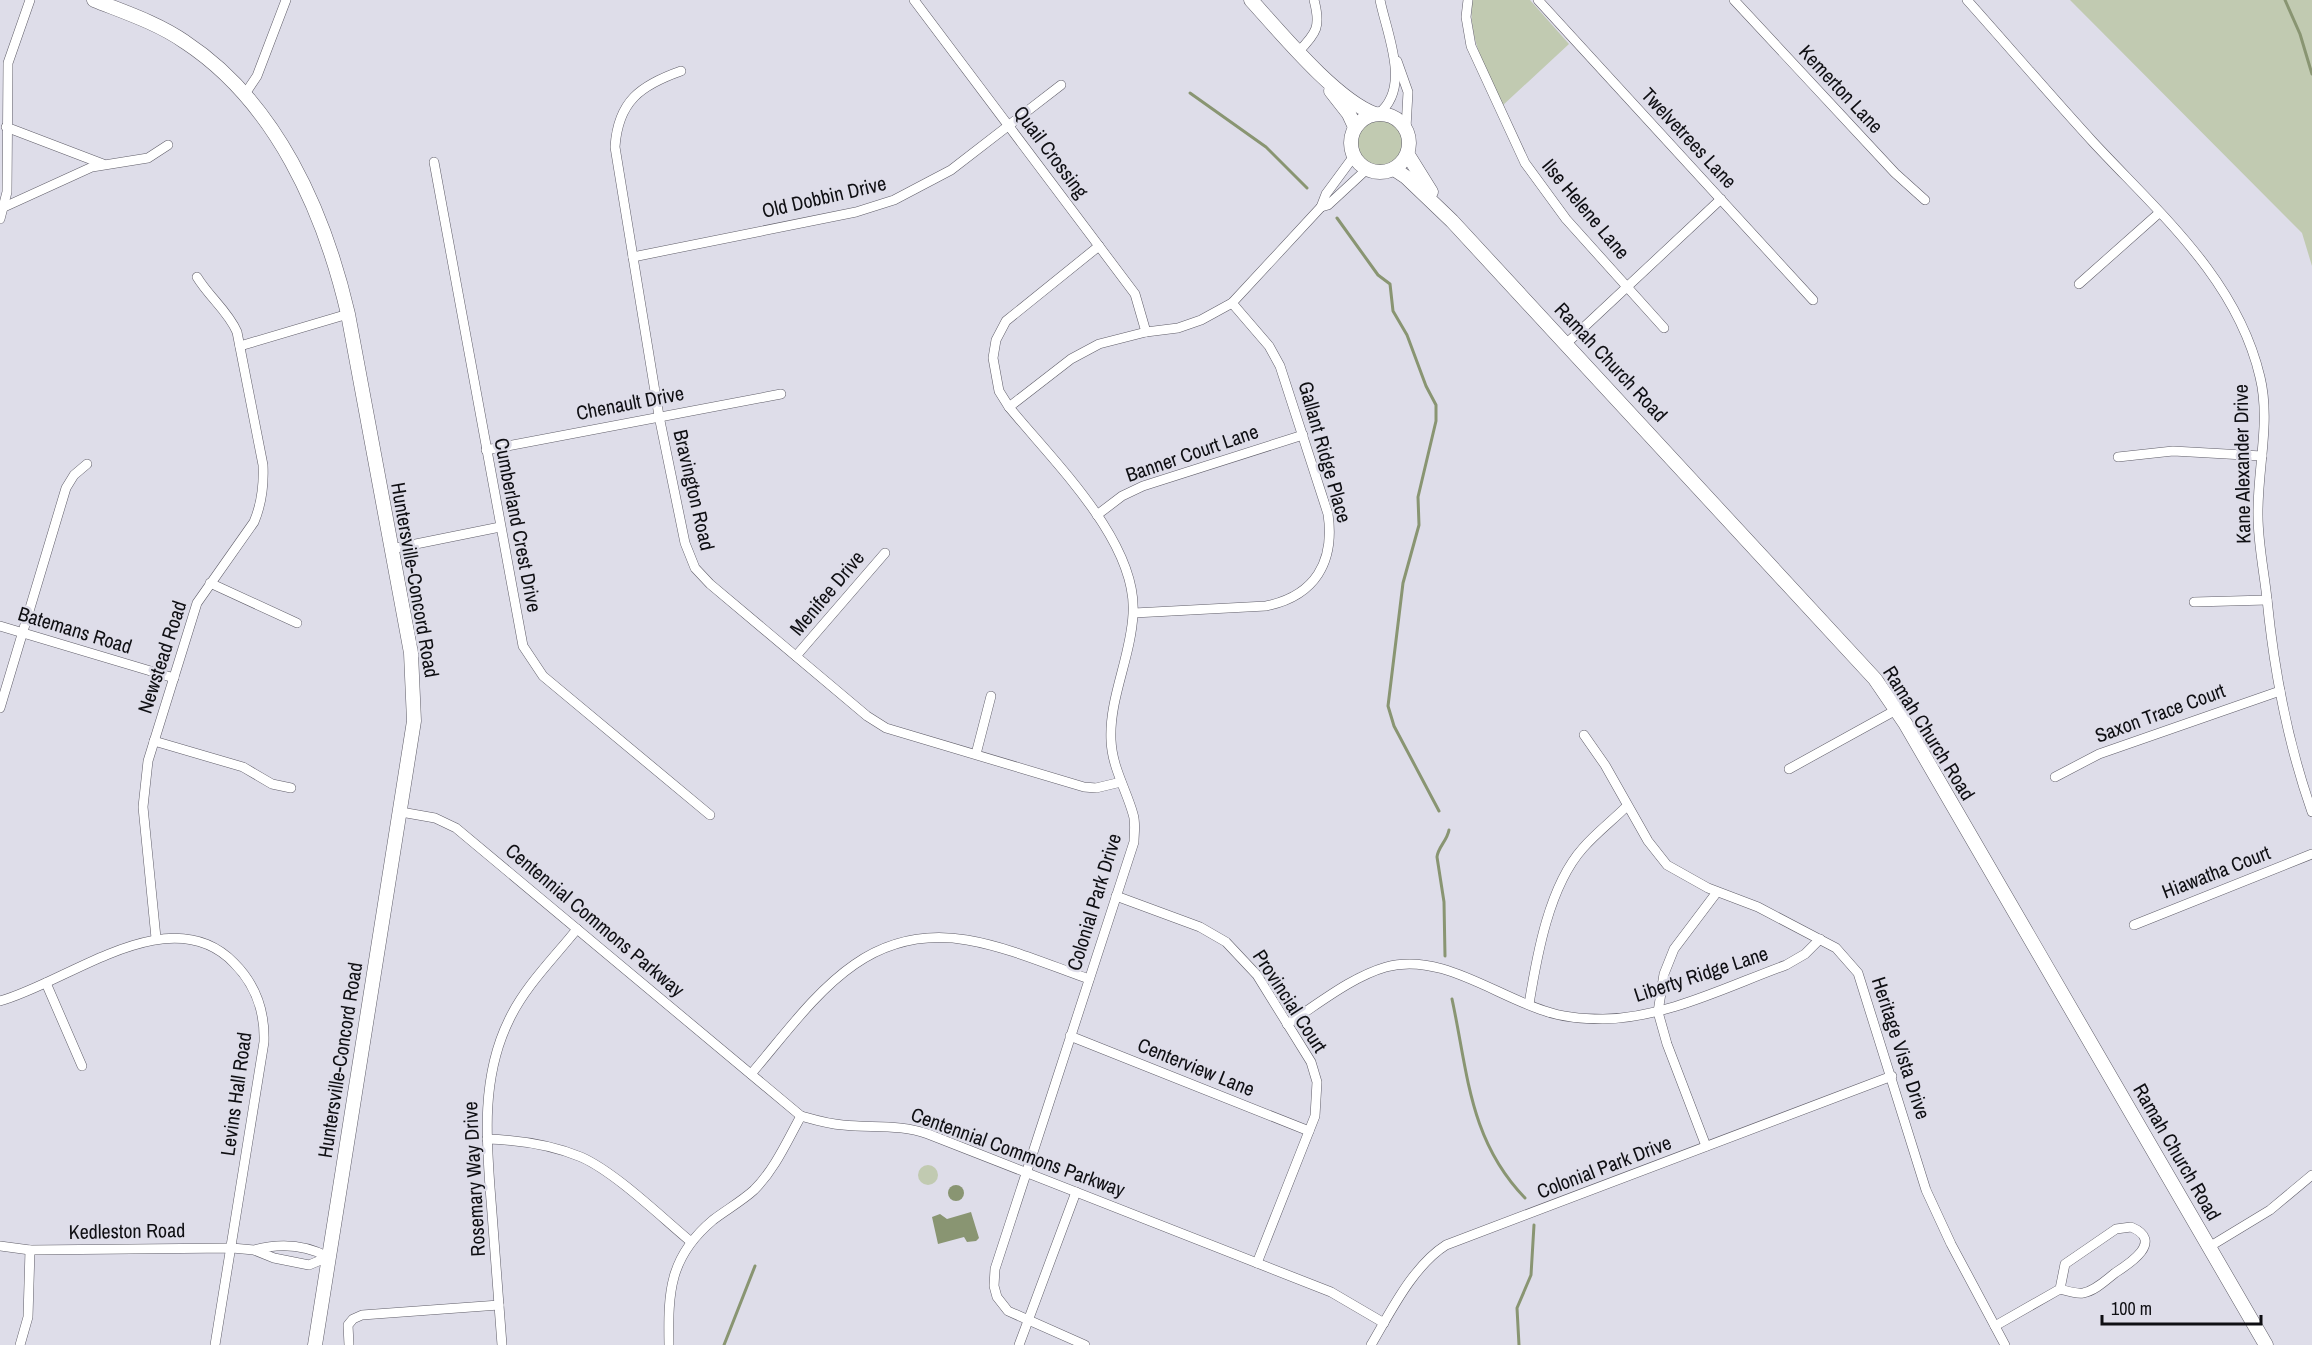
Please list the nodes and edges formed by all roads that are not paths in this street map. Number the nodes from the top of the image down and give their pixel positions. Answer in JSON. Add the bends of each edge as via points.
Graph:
{"nodes":[{"id":1,"x":30,"y":0,"type":"edge"},
{"id":2,"x":94,"y":0,"type":"edge"},
{"id":3,"x":286,"y":0,"type":"edge"},
{"id":4,"x":914,"y":0,"type":"edge"},
{"id":5,"x":1251,"y":0,"type":"edge"},
{"id":6,"x":1314,"y":0,"type":"edge"},
{"id":7,"x":1380,"y":0,"type":"edge"},
{"id":8,"x":1468,"y":0,"type":"edge"},
{"id":9,"x":1538,"y":0,"type":"edge"},
{"id":10,"x":1734,"y":0,"type":"edge"},
{"id":11,"x":1967,"y":0,"type":"edge"},
{"id":12,"x":1392,"y":51,"type":"junction"},
{"id":13,"x":1298,"y":52,"type":"junction"},
{"id":14,"x":1309,"y":63,"type":"junction"},
{"id":15,"x":681,"y":71,"type":"dead end"},
{"id":16,"x":1061,"y":85,"type":"dead end"},
{"id":17,"x":245,"y":94,"type":"junction"},
{"id":18,"x":1376,"y":114,"type":"junction"},
{"id":19,"x":1009,"y":126,"type":"junction"},
{"id":20,"x":6,"y":127,"type":"junction"},
{"id":21,"x":1355,"y":127,"type":"junction"},
{"id":22,"x":1406,"y":128,"type":"junction"},
{"id":23,"x":168,"y":145,"type":"dead end"},
{"id":24,"x":1408,"y":155,"type":"junction"},
{"id":25,"x":1354,"y":156,"type":"junction"},
{"id":26,"x":434,"y":162,"type":"dead end"},
{"id":27,"x":103,"y":164,"type":"junction"},
{"id":28,"x":1367,"y":169,"type":"junction"},
{"id":29,"x":1394,"y":169,"type":"junction"},
{"id":30,"x":1721,"y":199,"type":"junction"},
{"id":31,"x":1925,"y":200,"type":"dead end"},
{"id":32,"x":1321,"y":207,"type":"junction"},
{"id":33,"x":2,"y":208,"type":"junction"},
{"id":34,"x":2159,"y":213,"type":"junction"},
{"id":35,"x":0,"y":219,"type":"edge"},
{"id":36,"x":1452,"y":221,"type":"junction"},
{"id":37,"x":1099,"y":246,"type":"junction"},
{"id":38,"x":633,"y":257,"type":"junction"},
{"id":39,"x":197,"y":277,"type":"dead end"},
{"id":40,"x":2079,"y":284,"type":"dead end"},
{"id":41,"x":1627,"y":285,"type":"junction"},
{"id":42,"x":1813,"y":300,"type":"dead end"},
{"id":43,"x":1232,"y":303,"type":"junction"},
{"id":44,"x":348,"y":314,"type":"junction"},
{"id":45,"x":1664,"y":328,"type":"dead end"},
{"id":46,"x":1146,"y":332,"type":"junction"},
{"id":47,"x":1567,"y":343,"type":"junction"},
{"id":48,"x":240,"y":346,"type":"junction"},
{"id":49,"x":781,"y":394,"type":"dead end"},
{"id":50,"x":1009,"y":407,"type":"junction"},
{"id":51,"x":659,"y":416,"type":"junction"},
{"id":52,"x":1303,"y":435,"type":"junction"},
{"id":53,"x":486,"y":450,"type":"junction"},
{"id":54,"x":2262,"y":456,"type":"junction"},
{"id":55,"x":2118,"y":457,"type":"dead end"},
{"id":56,"x":87,"y":464,"type":"dead end"},
{"id":57,"x":1097,"y":515,"type":"junction"},
{"id":58,"x":500,"y":527,"type":"junction"},
{"id":59,"x":391,"y":549,"type":"junction"},
{"id":60,"x":885,"y":553,"type":"dead end"},
{"id":61,"x":210,"y":583,"type":"junction"},
{"id":62,"x":2267,"y":600,"type":"junction"},
{"id":63,"x":2194,"y":602,"type":"dead end"},
{"id":64,"x":1134,"y":613,"type":"junction"},
{"id":65,"x":297,"y":623,"type":"dead end"},
{"id":66,"x":0,"y":626,"type":"edge"},
{"id":67,"x":22,"y":633,"type":"junction"},
{"id":68,"x":796,"y":656,"type":"junction"},
{"id":69,"x":174,"y":678,"type":"junction"},
{"id":70,"x":2280,"y":691,"type":"junction"},
{"id":71,"x":991,"y":696,"type":"dead end"},
{"id":72,"x":0,"y":708,"type":"edge"},
{"id":73,"x":1896,"y":710,"type":"junction"},
{"id":74,"x":1584,"y":735,"type":"dead end"},
{"id":75,"x":154,"y":741,"type":"junction"},
{"id":76,"x":976,"y":754,"type":"junction"},
{"id":77,"x":1789,"y":769,"type":"dead end"},
{"id":78,"x":2055,"y":777,"type":"dead end"},
{"id":79,"x":1121,"y":782,"type":"junction"},
{"id":80,"x":291,"y":788,"type":"dead end"},
{"id":81,"x":1627,"y":806,"type":"junction"},
{"id":82,"x":401,"y":812,"type":"junction"},
{"id":83,"x":2312,"y":812,"type":"edge"},
{"id":84,"x":710,"y":814,"type":"dead end"},
{"id":85,"x":2312,"y":855,"type":"edge"},
{"id":86,"x":1717,"y":892,"type":"junction"},
{"id":87,"x":1116,"y":896,"type":"junction"},
{"id":88,"x":2134,"y":925,"type":"dead end"},
{"id":89,"x":577,"y":929,"type":"junction"},
{"id":90,"x":156,"y":938,"type":"junction"},
{"id":91,"x":1820,"y":939,"type":"junction"},
{"id":92,"x":1089,"y":979,"type":"junction"},
{"id":93,"x":46,"y":983,"type":"junction"},
{"id":94,"x":0,"y":1001,"type":"edge"},
{"id":95,"x":1529,"y":1004,"type":"junction"},
{"id":96,"x":1658,"y":1012,"type":"junction"},
{"id":97,"x":1287,"y":1024,"type":"junction"},
{"id":98,"x":1070,"y":1036,"type":"junction"},
{"id":99,"x":82,"y":1066,"type":"dead end"},
{"id":100,"x":751,"y":1074,"type":"junction"},
{"id":101,"x":1892,"y":1076,"type":"junction"},
{"id":102,"x":801,"y":1116,"type":"junction"},
{"id":103,"x":1309,"y":1131,"type":"junction"},
{"id":104,"x":487,"y":1138,"type":"junction"},
{"id":105,"x":1706,"y":1146,"type":"junction"},
{"id":106,"x":1025,"y":1172,"type":"junction"},
{"id":107,"x":2312,"y":1175,"type":"edge"},
{"id":108,"x":1076,"y":1192,"type":"junction"},
{"id":109,"x":690,"y":1241,"type":"junction"},
{"id":110,"x":0,"y":1246,"type":"edge"},
{"id":111,"x":2209,"y":1247,"type":"junction"},
{"id":112,"x":232,"y":1248,"type":"junction"},
{"id":113,"x":30,"y":1250,"type":"junction"},
{"id":114,"x":254,"y":1250,"type":"junction"},
{"id":115,"x":328,"y":1257,"type":"junction"},
{"id":116,"x":1257,"y":1263,"type":"junction"},
{"id":117,"x":2060,"y":1289,"type":"junction"},
{"id":118,"x":499,"y":1305,"type":"junction"},
{"id":119,"x":1028,"y":1322,"type":"junction"},
{"id":120,"x":1384,"y":1323,"type":"junction"},
{"id":121,"x":1995,"y":1326,"type":"junction"},
{"id":122,"x":20,"y":1345,"type":"edge"},
{"id":123,"x":215,"y":1345,"type":"edge"},
{"id":124,"x":315,"y":1345,"type":"edge"},
{"id":125,"x":349,"y":1345,"type":"edge"},
{"id":126,"x":502,"y":1345,"type":"edge"},
{"id":127,"x":669,"y":1345,"type":"edge"},
{"id":128,"x":1019,"y":1345,"type":"edge"},
{"id":129,"x":1085,"y":1345,"type":"edge"},
{"id":130,"x":1371,"y":1345,"type":"edge"},
{"id":131,"x":2005,"y":1345,"type":"edge"},
{"id":132,"x":2266,"y":1345,"type":"edge"}],
"edges":[{"from":1,"to":20,"type":"street","via":[[8,63]]},
{"from":2,"to":17,"type":"main road","name":"Huntersville-Concord Road","via":[[184,41],[213,62]]},
{"from":3,"to":17,"type":"street","via":[[257,76]]},
{"from":4,"to":19,"type":"street","name":"Quail Crossing"},
{"from":5,"to":13,"type":"main road"},
{"from":6,"to":13,"type":"street","via":[[1318,15],[1315,34]]},
{"from":7,"to":12,"type":"street"},
{"from":8,"to":41,"type":"street","name":"Ilse Helene Lane","via":[[1466,16],[1471,46],[1514,144],[1555,206]]},
{"from":9,"to":30,"type":"street","name":"Twelvetrees Lane"},
{"from":10,"to":31,"type":"street","name":"Kemerton Lane","via":[[1895,173]]},
{"from":11,"to":34,"type":"street","name":"Kane Alexander Drive"},
{"from":12,"to":18,"type":"street","via":[[1394,92],[1390,103]]},
{"from":12,"to":22,"type":"street","via":[[1408,92]]},
{"from":13,"to":14,"type":"main road"},
{"from":14,"to":18,"type":"main road","via":[[1356,105]]},
{"from":14,"to":21,"type":"main road"},
{"from":15,"to":38,"type":"street","name":"Bravington Road","via":[[654,81],[637,93],[623,113],[616,135]]},
{"from":16,"to":19,"type":"street","name":"Old Dobbin Drive"},
{"from":17,"to":44,"type":"main road","name":"Huntersville-Concord Road","via":[[283,148],[310,198],[334,259]]},
{"from":18,"to":21,"type":"main road"},
{"from":18,"to":22,"type":"main road","via":[[1392,116]]},
{"from":19,"to":37,"type":"street","name":"Quail Crossing"},
{"from":19,"to":38,"type":"street","name":"Old Dobbin Drive","via":[[951,170],[894,200],[856,212]]},
{"from":20,"to":27,"type":"street"},
{"from":20,"to":33,"type":"street","via":[[7,192]]},
{"from":21,"to":25,"type":"main road","via":[[1351,140]]},
{"from":22,"to":24,"type":"main road","name":"Ramah Church Road"},
{"from":23,"to":27,"type":"street","via":[[148,158]]},
{"from":24,"to":29,"type":"main road"},
{"from":24,"to":36,"type":"main road","name":"Ramah Church Road"},
{"from":25,"to":28,"type":"main road"},
{"from":25,"to":32,"type":"street"},
{"from":26,"to":53,"type":"street","name":"Cumberland Crest Drive"},
{"from":27,"to":33,"type":"street"},
{"from":28,"to":29,"type":"main road"},
{"from":28,"to":32,"type":"street"},
{"from":29,"to":36,"type":"main road","name":"Ramah Church Road"},
{"from":30,"to":41,"type":"street"},
{"from":30,"to":42,"type":"street","name":"Twelvetrees Lane"},
{"from":32,"to":43,"type":"street"},
{"from":33,"to":35,"type":"street"},
{"from":34,"to":40,"type":"street"},
{"from":34,"to":54,"type":"street","name":"Kane Alexander Drive","via":[[2209,268],[2244,327],[2263,391]]},
{"from":36,"to":47,"type":"main road","name":"Ramah Church Road"},
{"from":37,"to":46,"type":"street","name":"Quail Crossing","via":[[1136,294]]},
{"from":37,"to":50,"type":"street","name":"Colonial Park Drive","via":[[1006,321],[996,340],[993,358],[999,391]]},
{"from":38,"to":51,"type":"street","name":"Bravington Road"},
{"from":39,"to":48,"type":"street","name":"Newstead Road","via":[[207,295],[234,325]]},
{"from":41,"to":45,"type":"street","name":"Ilse Helene Lane"},
{"from":41,"to":47,"type":"street"},
{"from":43,"to":46,"type":"street","via":[[1178,328]]},
{"from":43,"to":52,"type":"street","name":"Gallant Ridge Place","via":[[1269,346],[1280,366]]},
{"from":44,"to":48,"type":"street"},
{"from":44,"to":59,"type":"main road","name":"Huntersville-Concord Road"},
{"from":46,"to":50,"type":"street","via":[[1100,344],[1071,359]]},
{"from":47,"to":73,"type":"main road","name":"Ramah Church Road","via":[[1875,679]]},
{"from":48,"to":61,"type":"street","name":"Newstead Road","via":[[263,465],[262,498],[254,522]]},
{"from":49,"to":51,"type":"street","name":"Chenault Drive"},
{"from":50,"to":57,"type":"street","name":"Colonial Park Drive"},
{"from":51,"to":53,"type":"street","name":"Chenault Drive"},
{"from":51,"to":68,"type":"street","name":"Bravington Road","via":[[685,543],[694,568]]},
{"from":52,"to":57,"type":"street","name":"Banner Court Lane","via":[[1143,486]]},
{"from":52,"to":64,"type":"street","name":"Gallant Ridge Place","via":[[1331,535],[1328,555],[1311,584],[1283,603],[1266,606]]},
{"from":53,"to":58,"type":"street","name":"Cumberland Crest Drive"},
{"from":54,"to":55,"type":"street","via":[[2173,451]]},
{"from":54,"to":62,"type":"street","name":"Kane Alexander Drive","via":[[2258,515]]},
{"from":56,"to":67,"type":"street","via":[[66,488]]},
{"from":57,"to":64,"type":"street","name":"Colonial Park Drive","via":[[1115,540],[1124,562]]},
{"from":58,"to":59,"type":"street"},
{"from":58,"to":84,"type":"street","name":"Cumberland Crest Drive","via":[[523,645],[534,666]]},
{"from":59,"to":82,"type":"main road","name":"Huntersville-Concord Road","via":[[414,677],[414,721]]},
{"from":60,"to":68,"type":"street","name":"Menifee Drive"},
{"from":61,"to":65,"type":"street"},
{"from":61,"to":69,"type":"street","name":"Newstead Road","via":[[193,614]]},
{"from":62,"to":63,"type":"street"},
{"from":62,"to":70,"type":"street","name":"Kane Alexander Drive"},
{"from":64,"to":79,"type":"street","name":"Colonial Park Drive","via":[[1112,719],[1113,757]]},
{"from":66,"to":67,"type":"street","name":"Batemans Road"},
{"from":67,"to":69,"type":"street","name":"Batemans Road"},
{"from":67,"to":72,"type":"street"},
{"from":68,"to":76,"type":"street","name":"Bravington Road","via":[[886,728]]},
{"from":69,"to":75,"type":"street","name":"Newstead Road"},
{"from":70,"to":78,"type":"street","name":"Saxon Trace Court","via":[[2099,754]]},
{"from":70,"to":83,"type":"street","name":"Kane Alexander Drive"},
{"from":71,"to":76,"type":"street"},
{"from":73,"to":77,"type":"street"},
{"from":73,"to":111,"type":"main road","name":"Ramah Church Road"},
{"from":74,"to":81,"type":"street","name":"Heritage Vista Drive"},
{"from":75,"to":80,"type":"street","via":[[243,767],[272,784]]},
{"from":75,"to":90,"type":"street","name":"Newstead Road","via":[[143,807]]},
{"from":76,"to":79,"type":"street","name":"Bravington Road","via":[[1084,787]]},
{"from":79,"to":87,"type":"street","name":"Colonial Park Drive","via":[[1134,817],[1134,842]]},
{"from":81,"to":86,"type":"street","name":"Heritage Vista Drive","via":[[1667,865]]},
{"from":81,"to":95,"type":"street","via":[[1582,849],[1553,898]]},
{"from":82,"to":89,"type":"street","name":"Centennial Commons Parkway","via":[[435,818],[456,828]]},
{"from":82,"to":115,"type":"main road","name":"Huntersville-Concord Road"},
{"from":85,"to":88,"type":"street","name":"Hiawatha Court"},
{"from":86,"to":91,"type":"street","name":"Heritage Vista Drive","via":[[1758,907]]},
{"from":86,"to":96,"type":"street","via":[[1674,949],[1664,975]]},
{"from":87,"to":92,"type":"street","name":"Colonial Park Drive"},
{"from":87,"to":97,"type":"street","name":"Provincial Court","via":[[1200,927],[1226,942],[1257,975]]},
{"from":89,"to":100,"type":"street","name":"Centennial Commons Parkway"},
{"from":89,"to":104,"type":"street","name":"Rosemary Way Drive","via":[[532,984],[509,1020],[488,1094]]},
{"from":90,"to":93,"type":"street","name":"Levins Hall Road"},
{"from":90,"to":112,"type":"street","name":"Levins Hall Road","via":[[194,940],[220,951],[240,968],[262,1010],[264,1042]]},
{"from":91,"to":96,"type":"street","name":"Liberty Ridge Lane","via":[[1786,965]]},
{"from":91,"to":101,"type":"street","name":"Heritage Vista Drive","via":[[1836,948],[1858,973]]},
{"from":92,"to":98,"type":"street","name":"Colonial Park Drive"},
{"from":92,"to":100,"type":"street","via":[[969,940],[944,936],[910,938],[855,961],[835,978]]},
{"from":93,"to":94,"type":"street","name":"Levins Hall Road"},
{"from":93,"to":99,"type":"street"},
{"from":95,"to":96,"type":"street","name":"Liberty Ridge Lane","via":[[1571,1017],[1603,1019]]},
{"from":95,"to":97,"type":"street","name":"Liberty Ridge Lane","via":[[1436,967],[1406,963],[1368,975]]},
{"from":96,"to":105,"type":"street"},
{"from":97,"to":103,"type":"street","name":"Provincial Court","via":[[1311,1062],[1317,1082],[1318,1102]]},
{"from":98,"to":103,"type":"street","name":"Centerview Lane"},
{"from":98,"to":106,"type":"street","name":"Colonial Park Drive"},
{"from":100,"to":102,"type":"street","name":"Centennial Commons Parkway"},
{"from":101,"to":105,"type":"street","name":"Colonial Park Drive"},
{"from":101,"to":121,"type":"street","name":"Heritage Vista Drive","via":[[1926,1190]]},
{"from":102,"to":106,"type":"street","name":"Centennial Commons Parkway","via":[[843,1125],[913,1128]]},
{"from":102,"to":109,"type":"street","via":[[772,1170],[753,1191]]},
{"from":103,"to":116,"type":"street","name":"Provincial Court"},
{"from":104,"to":109,"type":"street","via":[[523,1140],[583,1158]]},
{"from":104,"to":118,"type":"street","name":"Rosemary Way Drive"},
{"from":105,"to":120,"type":"street","name":"Colonial Park Drive","via":[[1446,1245],[1421,1267]]},
{"from":106,"to":108,"type":"street","name":"Centennial Commons Parkway"},
{"from":106,"to":119,"type":"street","name":"Colonial Park Drive","via":[[995,1269],[994,1286],[1008,1311]]},
{"from":107,"to":111,"type":"street","via":[[2270,1210]]},
{"from":108,"to":116,"type":"street","name":"Centennial Commons Parkway"},
{"from":108,"to":119,"type":"street"},
{"from":109,"to":127,"type":"street","via":[[673,1276]]},
{"from":110,"to":113,"type":"street","name":"Kedleston Road"},
{"from":111,"to":132,"type":"main road","name":"Ramah Church Road"},
{"from":112,"to":113,"type":"street","name":"Kedleston Road"},
{"from":112,"to":114,"type":"street","name":"Kedleston Road"},
{"from":112,"to":123,"type":"street","name":"Levins Hall Road"},
{"from":113,"to":122,"type":"street","via":[[28,1317]]},
{"from":114,"to":115,"type":"street","name":"Kedleston Road","via":[[274,1245],[311,1248]]},
{"from":114,"to":115,"type":"street","name":"Kedleston Road","via":[[309,1265]]},
{"from":115,"to":124,"type":"main road","name":"Huntersville-Concord Road"},
{"from":116,"to":120,"type":"street","name":"Centennial Commons Parkway","via":[[1331,1292]]},
{"from":117,"to":117,"type":"street","via":[[2081,1293],[2097,1286],[2139,1256],[2144,1249],[2140,1233],[2123,1227],[2082,1252],[2066,1264]]},
{"from":117,"to":121,"type":"street"},
{"from":118,"to":125,"type":"street","via":[[362,1315],[348,1325]]},
{"from":118,"to":126,"type":"street","name":"Rosemary Way Drive"},
{"from":119,"to":128,"type":"street"},
{"from":119,"to":129,"type":"street","name":"Colonial Park Drive"},
{"from":120,"to":130,"type":"street","name":"Colonial Park Drive"},
{"from":121,"to":131,"type":"street","name":"Heritage Vista Drive"}]}
